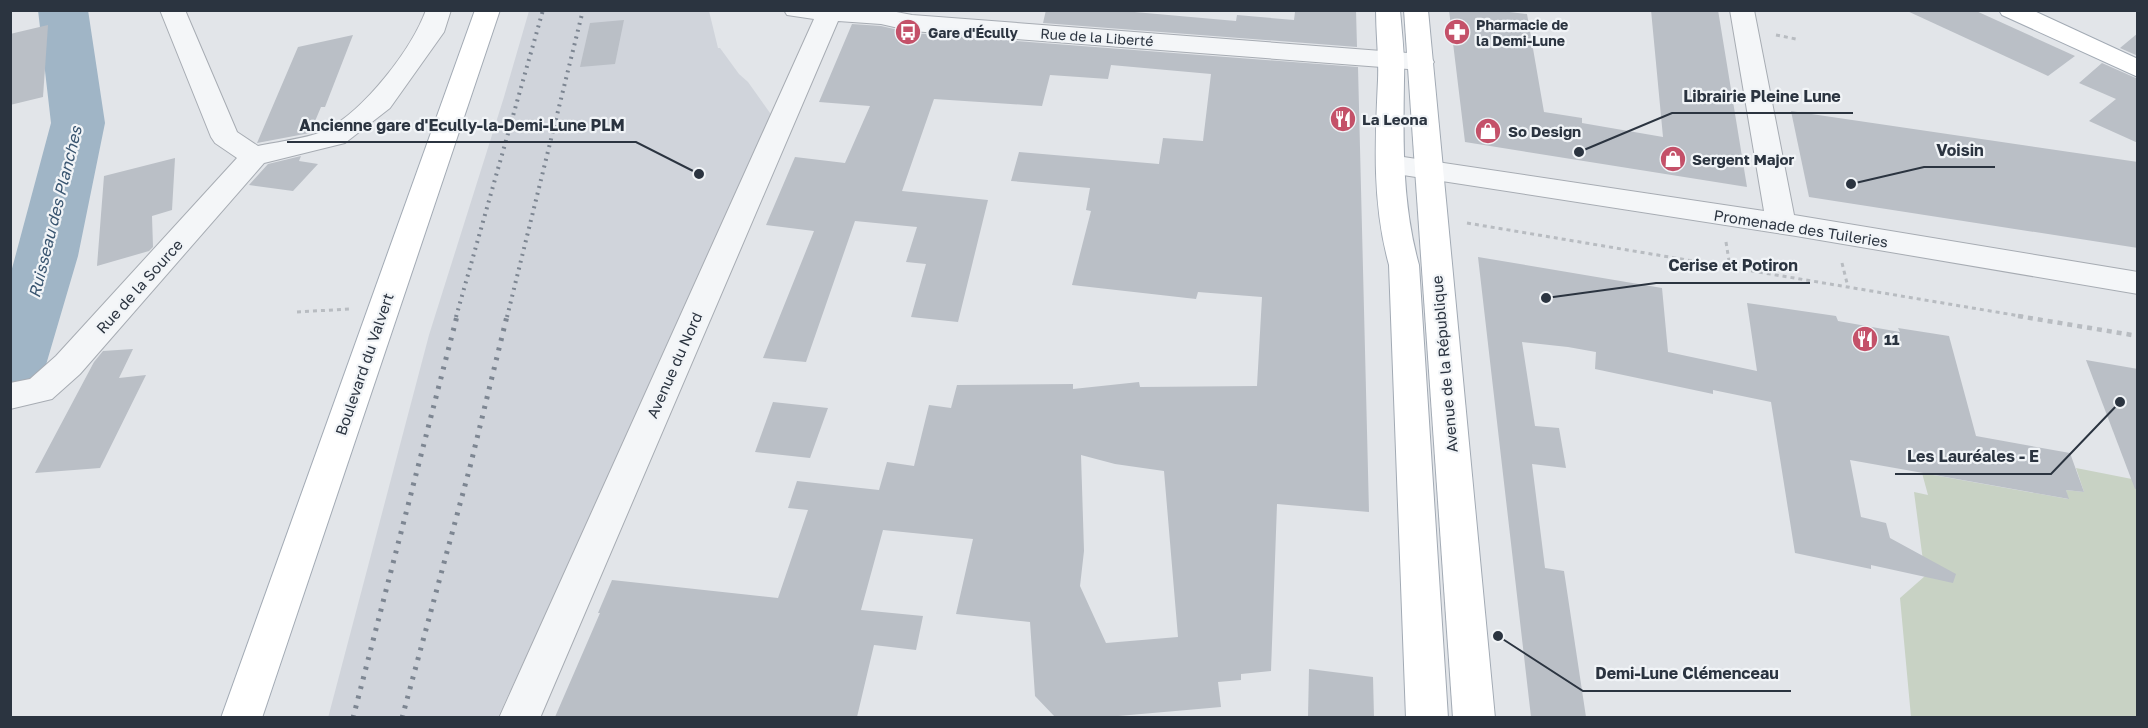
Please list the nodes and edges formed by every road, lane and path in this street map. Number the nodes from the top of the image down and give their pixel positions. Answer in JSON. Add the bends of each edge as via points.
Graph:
{"nodes":[{"id":1,"x":172,"y":10,"type":"edge"},
{"id":2,"x":439,"y":10,"type":"edge"},
{"id":3,"x":488,"y":10,"type":"edge"},
{"id":4,"x":796,"y":10,"type":"edge"},
{"id":5,"x":1388,"y":10,"type":"edge"},
{"id":6,"x":1416,"y":10,"type":"edge"},
{"id":7,"x":1742,"y":10,"type":"edge"},
{"id":8,"x":2011,"y":10,"type":"edge"},
{"id":9,"x":2031,"y":10,"type":"edge"},
{"id":10,"x":829,"y":13,"type":"junction"},
{"id":11,"x":2138,"y":57,"type":"edge"},
{"id":12,"x":1392,"y":60,"type":"junction"},
{"id":13,"x":2138,"y":69,"type":"edge"},
{"id":14,"x":254,"y":156,"type":"junction"},
{"id":15,"x":1389,"y":164,"type":"junction"},
{"id":16,"x":1429,"y":170,"type":"junction"},
{"id":17,"x":1458,"y":222,"type":"dead end"},
{"id":18,"x":1780,"y":224,"type":"junction"},
{"id":19,"x":1726,"y":246,"type":"dead end"},
{"id":20,"x":1843,"y":266,"type":"dead end"},
{"id":21,"x":1730,"y":268,"type":"junction"},
{"id":22,"x":2138,"y":284,"type":"edge"},
{"id":23,"x":1848,"y":287,"type":"junction"},
{"id":24,"x":356,"y":308,"type":"dead end"},
{"id":25,"x":297,"y":312,"type":"dead end"},
{"id":26,"x":2138,"y":336,"type":"edge"},
{"id":27,"x":25,"y":393,"type":"edge"},
{"id":28,"x":241,"y":717,"type":"edge"},
{"id":29,"x":519,"y":717,"type":"edge"},
{"id":30,"x":1427,"y":717,"type":"edge"},
{"id":31,"x":1474,"y":717,"type":"edge"}],
"edges":[{"from":1,"to":14,"type":"street","via":[[225,137]]},
{"from":2,"to":14,"type":"street","via":[[431,32],[380,102],[335,137]]},
{"from":3,"to":28,"type":"main road","name":"Boulevard du Valvert"},
{"from":4,"to":10,"type":"street","name":"Rue de la Liberté"},
{"from":5,"to":12,"type":"main road","name":"Avenue de la République"},
{"from":6,"to":12,"type":"main road","name":"Avenue de la République"},
{"from":7,"to":18,"type":"street"},
{"from":8,"to":13,"type":"main road"},
{"from":9,"to":11,"type":"main road"},
{"from":10,"to":12,"type":"street","name":"Rue de la Liberté","via":[[912,23]]},
{"from":10,"to":29,"type":"street","name":"Avenue du Nord"},
{"from":12,"to":15,"type":"main road","name":"Avenue de la République"},
{"from":12,"to":16,"type":"main road","name":"Avenue de la République"},
{"from":14,"to":27,"type":"street","name":"Rue de la Source","via":[[68,365]]},
{"from":15,"to":16,"type":"street"},
{"from":15,"to":30,"type":"main road","name":"Avenue de la République","via":[[1396,236],[1404,265]]},
{"from":16,"to":18,"type":"street","name":"Promenade des Tuileries"},
{"from":16,"to":31,"type":"main road","name":"Avenue de la République"},
{"from":17,"to":21,"type":"path"},
{"from":18,"to":22,"type":"street","name":"Promenade des Tuileries"},
{"from":19,"to":21,"type":"path"},
{"from":20,"to":23,"type":"path"},
{"from":21,"to":23,"type":"path"},
{"from":23,"to":26,"type":"path"},
{"from":24,"to":25,"type":"path"}]}
